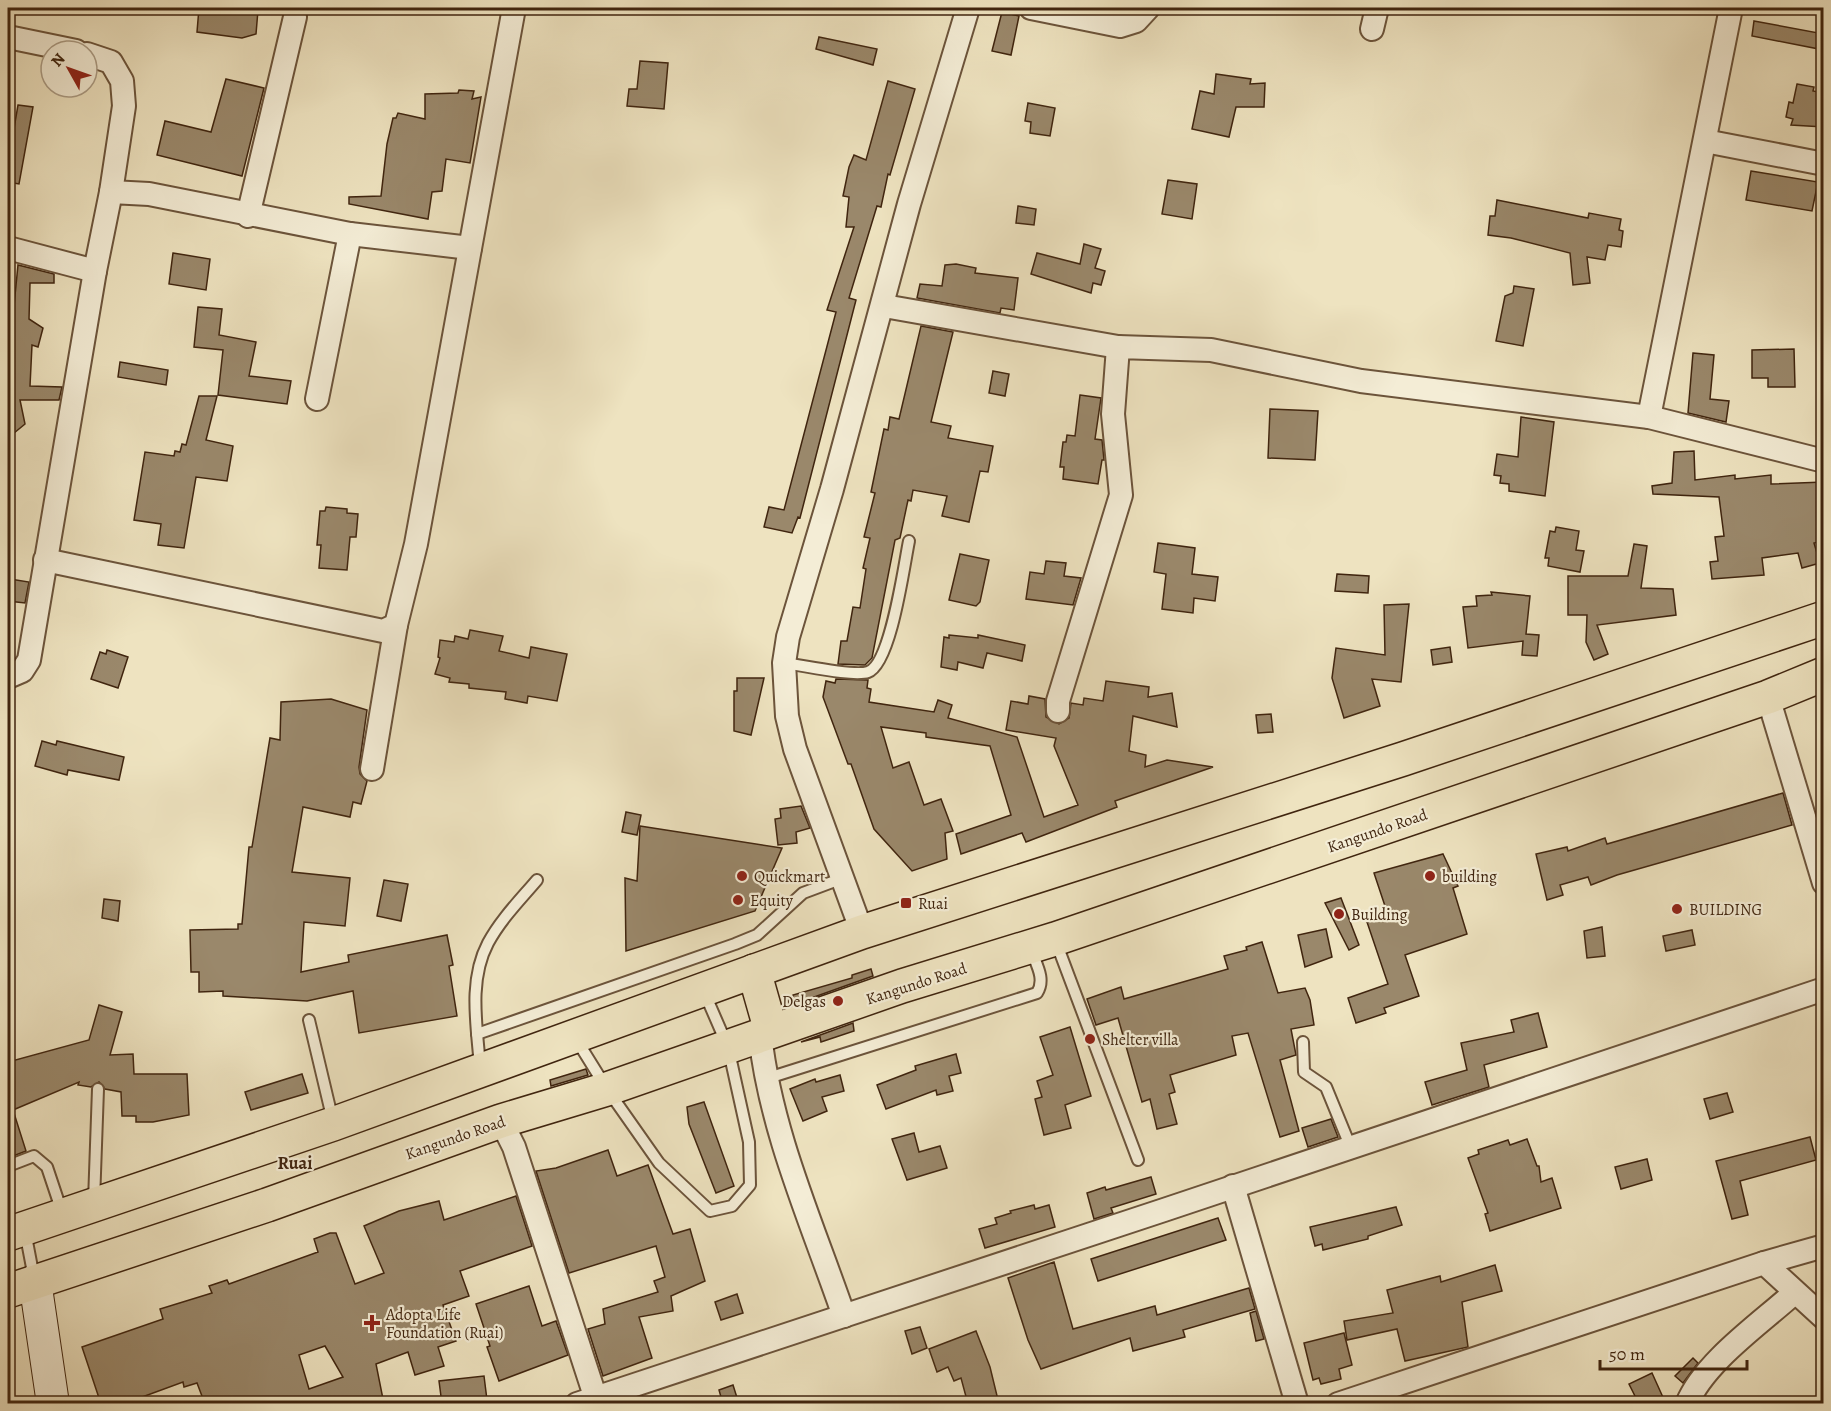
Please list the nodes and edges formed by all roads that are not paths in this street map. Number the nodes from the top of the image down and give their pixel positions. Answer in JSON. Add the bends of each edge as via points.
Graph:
{"nodes":[{"id":1,"x":514,"y":8,"type":"edge"},
{"id":2,"x":968,"y":8,"type":"edge"},
{"id":3,"x":1031,"y":8,"type":"edge"},
{"id":4,"x":1148,"y":8,"type":"edge"},
{"id":5,"x":1731,"y":8,"type":"edge"},
{"id":6,"x":295,"y":16,"type":"dead end"},
{"id":7,"x":8,"y":37,"type":"edge"},
{"id":8,"x":39,"y":43,"type":"edge"},
{"id":9,"x":99,"y":58,"type":"edge"},
{"id":10,"x":1706,"y":141,"type":"junction"},
{"id":11,"x":1824,"y":164,"type":"edge"},
{"id":12,"x":111,"y":192,"type":"junction"},
{"id":13,"x":248,"y":216,"type":"junction"},
{"id":14,"x":350,"y":234,"type":"junction"},
{"id":15,"x":8,"y":248,"type":"edge"},
{"id":16,"x":470,"y":248,"type":"junction"},
{"id":17,"x":95,"y":271,"type":"junction"},
{"id":18,"x":884,"y":306,"type":"junction"},
{"id":19,"x":1118,"y":348,"type":"junction"},
{"id":20,"x":317,"y":399,"type":"dead end"},
{"id":21,"x":1649,"y":417,"type":"junction"},
{"id":22,"x":1824,"y":461,"type":"edge"},
{"id":23,"x":909,"y":541,"type":"dead end"},
{"id":24,"x":45,"y":560,"type":"junction"},
{"id":25,"x":1824,"y":618,"type":"edge"},
{"id":26,"x":396,"y":625,"type":"junction"},
{"id":27,"x":784,"y":663,"type":"junction"},
{"id":28,"x":8,"y":677,"type":"edge"},
{"id":29,"x":1821,"y":678,"type":"edge"},
{"id":30,"x":1768,"y":697,"type":"junction"},
{"id":31,"x":1058,"y":711,"type":"dead end"},
{"id":32,"x":372,"y":769,"type":"dead end"},
{"id":33,"x":843,"y":878,"type":"junction"},
{"id":34,"x":537,"y":880,"type":"dead end"},
{"id":35,"x":1824,"y":883,"type":"edge"},
{"id":36,"x":862,"y":932,"type":"junction"},
{"id":37,"x":1042,"y":943,"type":"junction"},
{"id":38,"x":754,"y":971,"type":"junction"},
{"id":39,"x":1824,"y":988,"type":"edge"},
{"id":40,"x":703,"y":990,"type":"junction"},
{"id":41,"x":309,"y":1020,"type":"dead end"},
{"id":42,"x":766,"y":1033,"type":"junction"},
{"id":43,"x":477,"y":1034,"type":"junction"},
{"id":44,"x":574,"y":1036,"type":"junction"},
{"id":45,"x":1303,"y":1042,"type":"dead end"},
{"id":46,"x":728,"y":1047,"type":"junction"},
{"id":47,"x":481,"y":1070,"type":"junction"},
{"id":48,"x":765,"y":1079,"type":"junction"},
{"id":49,"x":98,"y":1089,"type":"dead end"},
{"id":50,"x":607,"y":1089,"type":"junction"},
{"id":51,"x":501,"y":1121,"type":"junction"},
{"id":52,"x":333,"y":1124,"type":"junction"},
{"id":53,"x":1351,"y":1148,"type":"junction"},
{"id":54,"x":1138,"y":1160,"type":"dead end"},
{"id":55,"x":8,"y":1166,"type":"edge"},
{"id":56,"x":1233,"y":1186,"type":"junction"},
{"id":57,"x":94,"y":1204,"type":"junction"},
{"id":58,"x":63,"y":1215,"type":"junction"},
{"id":59,"x":16,"y":1231,"type":"edge"},
{"id":60,"x":1824,"y":1246,"type":"edge"},
{"id":61,"x":1764,"y":1263,"type":"junction"},
{"id":62,"x":21,"y":1286,"type":"edge"},
{"id":63,"x":1794,"y":1293,"type":"junction"},
{"id":64,"x":844,"y":1316,"type":"junction"},
{"id":65,"x":1824,"y":1318,"type":"edge"},
{"id":66,"x":586,"y":1401,"type":"edge"},
{"id":67,"x":53,"y":1404,"type":"edge"},
{"id":68,"x":1297,"y":1404,"type":"edge"},
{"id":69,"x":1338,"y":1404,"type":"edge"},
{"id":70,"x":1688,"y":1404,"type":"edge"}],
"edges":[{"from":1,"to":16,"type":"street"},
{"from":2,"to":18,"type":"street","via":[[909,204]]},
{"from":3,"to":4,"type":"street","via":[[1120,27],[1136,21]]},
{"from":5,"to":10,"type":"street"},
{"from":6,"to":13,"type":"street"},
{"from":7,"to":8,"type":"street"},
{"from":9,"to":12,"type":"street","via":[[111,62],[122,81],[124,106]]},
{"from":10,"to":11,"type":"street"},
{"from":10,"to":21,"type":"street"},
{"from":12,"to":13,"type":"street","via":[[148,194]]},
{"from":12,"to":17,"type":"street"},
{"from":13,"to":14,"type":"street"},
{"from":14,"to":16,"type":"street"},
{"from":14,"to":20,"type":"street"},
{"from":15,"to":17,"type":"street"},
{"from":16,"to":26,"type":"street","via":[[416,544]]},
{"from":17,"to":24,"type":"street"},
{"from":18,"to":19,"type":"street"},
{"from":18,"to":27,"type":"street","via":[[788,637]]},
{"from":19,"to":21,"type":"street","via":[[1211,350],[1360,381]]},
{"from":19,"to":31,"type":"street","via":[[1113,414],[1121,495]]},
{"from":21,"to":22,"type":"street"},
{"from":23,"to":27,"type":"lane","via":[[886,647],[875,667],[867,672],[846,672]]},
{"from":24,"to":26,"type":"street","via":[[383,631]]},
{"from":24,"to":28,"type":"street","via":[[29,660],[22,671]]},
{"from":25,"to":36,"type":"highway","via":[[1403,759]]},
{"from":26,"to":32,"type":"street"},
{"from":27,"to":33,"type":"street","via":[[787,716],[795,749]]},
{"from":29,"to":30,"type":"highway","name":"Kangundo Road"},
{"from":30,"to":35,"type":"street"},
{"from":30,"to":37,"type":"highway","name":"Kangundo Road"},
{"from":33,"to":36,"type":"street"},
{"from":33,"to":43,"type":"lane","via":[[803,893],[757,935]]},
{"from":34,"to":43,"type":"lane","via":[[487,945],[475,998]]},
{"from":36,"to":38,"type":"highway"},
{"from":37,"to":42,"type":"highway","name":"Kangundo Road"},
{"from":37,"to":48,"type":"lane","via":[[1041,987],[1037,993]]},
{"from":37,"to":54,"type":"lane"},
{"from":38,"to":40,"type":"highway"},
{"from":38,"to":42,"type":"highway"},
{"from":39,"to":53,"type":"street"},
{"from":40,"to":44,"type":"highway"},
{"from":40,"to":46,"type":"lane"},
{"from":41,"to":52,"type":"lane"},
{"from":42,"to":46,"type":"highway","name":"Kangundo Road"},
{"from":42,"to":48,"type":"street"},
{"from":43,"to":47,"type":"lane"},
{"from":44,"to":47,"type":"highway"},
{"from":44,"to":50,"type":"lane"},
{"from":45,"to":53,"type":"lane","via":[[1304,1072],[1326,1087]]},
{"from":46,"to":50,"type":"highway","name":"Kangundo Road"},
{"from":46,"to":50,"type":"lane","via":[[749,1142],[750,1174],[750,1185],[732,1206],[710,1211],[668,1174]]},
{"from":47,"to":52,"type":"highway"},
{"from":48,"to":64,"type":"street","via":[[786,1155]]},
{"from":49,"to":57,"type":"lane"},
{"from":50,"to":51,"type":"highway","name":"Kangundo Road"},
{"from":51,"to":62,"type":"highway","name":"Kangundo Road","via":[[267,1205]]},
{"from":51,"to":66,"type":"street","via":[[514,1147]]},
{"from":52,"to":57,"type":"highway"},
{"from":53,"to":56,"type":"street"},
{"from":55,"to":58,"type":"lane","via":[[34,1156],[47,1167]]},
{"from":56,"to":64,"type":"street"},
{"from":56,"to":68,"type":"street"},
{"from":57,"to":58,"type":"highway"},
{"from":58,"to":59,"type":"highway"},
{"from":59,"to":62,"type":"lane"},
{"from":60,"to":61,"type":"street"},
{"from":61,"to":63,"type":"street"},
{"from":61,"to":69,"type":"street"},
{"from":62,"to":67,"type":"street"},
{"from":63,"to":65,"type":"street"},
{"from":63,"to":70,"type":"street","via":[[1723,1356],[1692,1393]]},
{"from":64,"to":66,"type":"street"}]}
